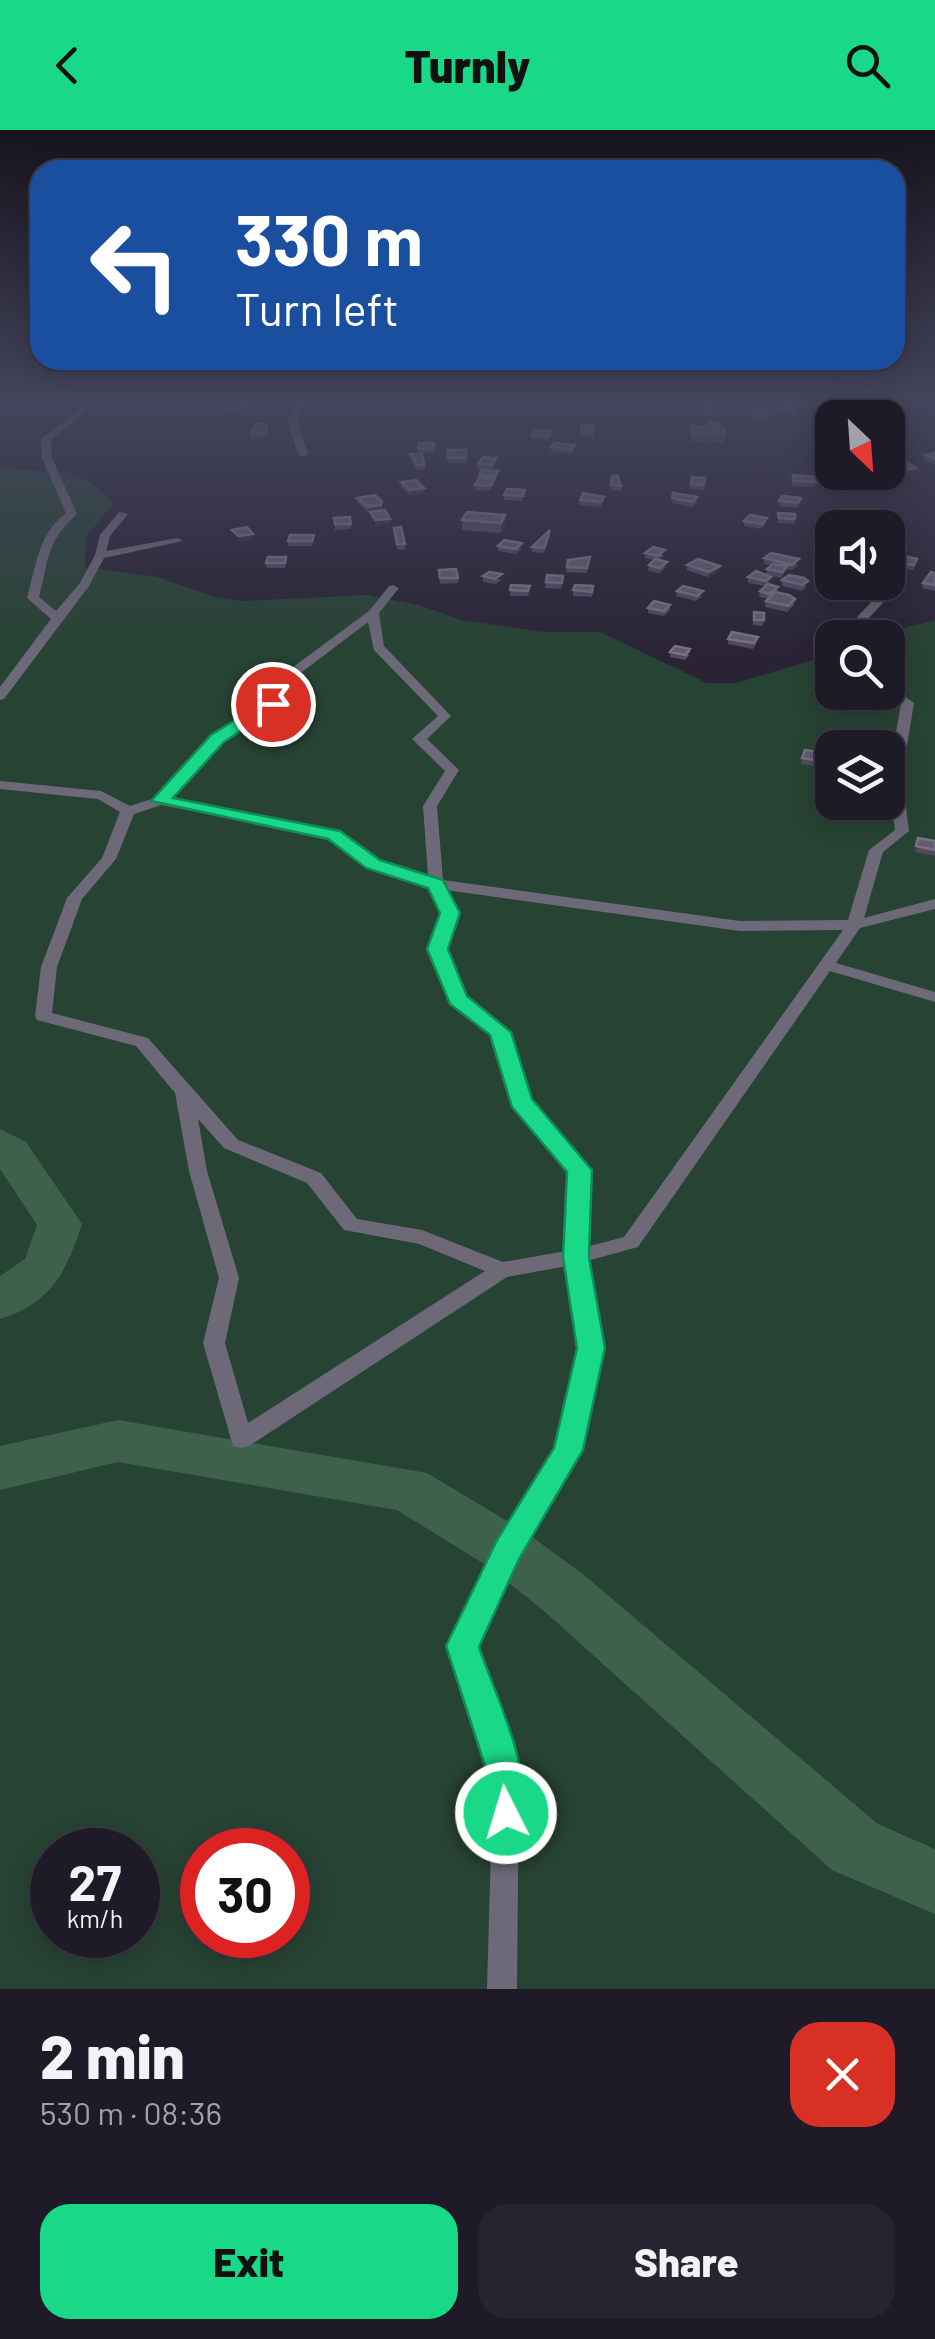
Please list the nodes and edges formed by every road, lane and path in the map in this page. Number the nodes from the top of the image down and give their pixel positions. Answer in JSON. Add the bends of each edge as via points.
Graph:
{"nodes":[{"id":1,"x":59,"y":485,"type":"edge"},
{"id":2,"x":123,"y":514,"type":"dead end"},
{"id":3,"x":178,"y":541,"type":"dead end"},
{"id":4,"x":100,"y":556,"type":"junction"},
{"id":5,"x":393,"y":588,"type":"dead end"},
{"id":6,"x":879,"y":600,"type":"edge"},
{"id":7,"x":373,"y":613,"type":"junction"},
{"id":8,"x":57,"y":618,"type":"junction"},
{"id":9,"x":864,"y":620,"type":"edge"},
{"id":10,"x":0,"y":696,"type":"edge"},
{"id":11,"x":905,"y":701,"type":"edge"},
{"id":12,"x":0,"y":786,"type":"edge"},
{"id":13,"x":160,"y":801,"type":"junction"},
{"id":14,"x":128,"y":811,"type":"junction"},
{"id":15,"x":436,"y":884,"type":"junction"},
{"id":16,"x":935,"y":904,"type":"edge"},
{"id":17,"x":854,"y":926,"type":"junction"},
{"id":18,"x":824,"y":965,"type":"junction"},
{"id":19,"x":935,"y":996,"type":"edge"},
{"id":20,"x":184,"y":1092,"type":"junction"},
{"id":21,"x":576,"y":1257,"type":"junction"},
{"id":22,"x":502,"y":1270,"type":"junction"},
{"id":23,"x":502,"y":1989,"type":"edge"}],
"edges":[{"from":1,"to":8,"type":"street","via":[[72,514],[56,522],[44,544],[33,598]]},
{"from":2,"to":4,"type":"street","via":[[105,535]]},
{"from":3,"to":4,"type":"street"},
{"from":4,"to":8,"type":"street"},
{"from":5,"to":7,"type":"street"},
{"from":6,"to":9,"type":"street"},
{"from":7,"to":13,"type":"street","via":[[289,676],[273,704],[218,739]]},
{"from":7,"to":15,"type":"street","via":[[378,646],[445,716],[419,739],[452,770],[430,806]]},
{"from":8,"to":10,"type":"street"},
{"from":11,"to":17,"type":"street","via":[[895,776],[902,831],[876,850]]},
{"from":12,"to":14,"type":"street","via":[[101,795]]},
{"from":13,"to":14,"type":"street"},
{"from":13,"to":15,"type":"street","via":[[334,835],[373,864]]},
{"from":14,"to":20,"type":"street","via":[[109,859],[75,898],[49,967],[43,1016],[142,1042]]},
{"from":15,"to":17,"type":"street","via":[[740,926]]},
{"from":15,"to":21,"type":"street","via":[[450,913],[438,949],[458,1000],[500,1032],[520,1101],[580,1170]]},
{"from":16,"to":17,"type":"street"},
{"from":17,"to":18,"type":"street"},
{"from":18,"to":19,"type":"street"},
{"from":18,"to":21,"type":"street","via":[[631,1242]]},
{"from":20,"to":22,"type":"street","via":[[231,1144],[314,1178],[351,1226],[422,1237]]},
{"from":20,"to":22,"type":"street","via":[[229,1278],[214,1343],[240,1439]]},
{"from":21,"to":22,"type":"street"},
{"from":21,"to":23,"type":"street","via":[[591,1348],[568,1450],[508,1550],[462,1646],[506,1778]]}]}
